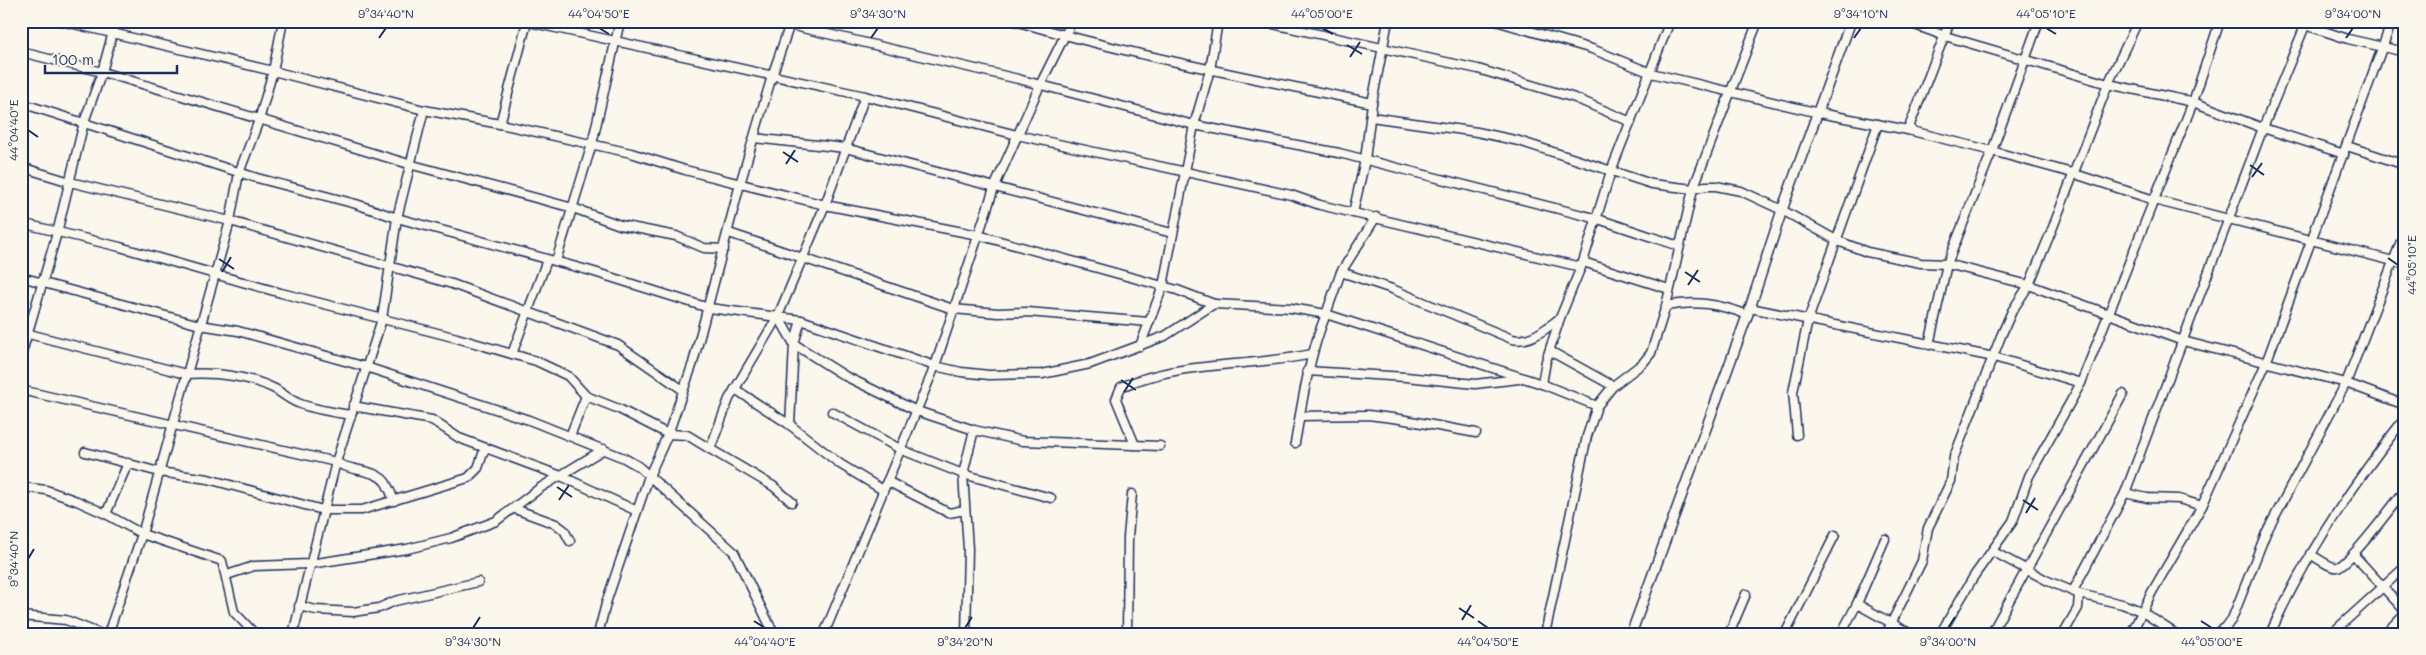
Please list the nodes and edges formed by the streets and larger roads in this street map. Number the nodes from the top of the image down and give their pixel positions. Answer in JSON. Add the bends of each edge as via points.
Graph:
{"nodes":[{"id":1,"x":61,"y":21,"type":"edge"},
{"id":2,"x":116,"y":21,"type":"edge"},
{"id":3,"x":283,"y":21,"type":"edge"},
{"id":4,"x":620,"y":21,"type":"edge"},
{"id":5,"x":773,"y":21,"type":"edge"},
{"id":6,"x":1015,"y":21,"type":"edge"},
{"id":7,"x":1072,"y":21,"type":"edge"},
{"id":8,"x":1218,"y":21,"type":"edge"},
{"id":9,"x":1259,"y":21,"type":"edge"},
{"id":10,"x":1388,"y":21,"type":"edge"},
{"id":11,"x":1496,"y":21,"type":"edge"},
{"id":12,"x":1670,"y":21,"type":"edge"},
{"id":13,"x":1758,"y":21,"type":"edge"},
{"id":14,"x":1852,"y":21,"type":"edge"},
{"id":15,"x":1904,"y":21,"type":"edge"},
{"id":16,"x":1950,"y":21,"type":"edge"},
{"id":17,"x":2039,"y":21,"type":"edge"},
{"id":18,"x":2138,"y":21,"type":"edge"},
{"id":19,"x":2220,"y":21,"type":"edge"},
{"id":20,"x":2293,"y":21,"type":"edge"},
{"id":21,"x":2392,"y":21,"type":"edge"},
{"id":22,"x":526,"y":22,"type":"edge"},
{"id":23,"x":790,"y":23,"type":"edge"},
{"id":24,"x":2306,"y":23,"type":"edge"},
{"id":25,"x":113,"y":32,"type":"junction"},
{"id":26,"x":1065,"y":36,"type":"junction"},
{"id":27,"x":1945,"y":36,"type":"junction"},
{"id":28,"x":615,"y":40,"type":"junction"},
{"id":29,"x":2383,"y":48,"type":"junction"},
{"id":30,"x":1383,"y":49,"type":"junction"},
{"id":31,"x":21,"y":52,"type":"edge"},
{"id":32,"x":2405,"y":52,"type":"edge"},
{"id":33,"x":2024,"y":59,"type":"junction"},
{"id":34,"x":1210,"y":70,"type":"junction"},
{"id":35,"x":273,"y":71,"type":"junction"},
{"id":36,"x":102,"y":72,"type":"junction"},
{"id":37,"x":1651,"y":73,"type":"junction"},
{"id":38,"x":772,"y":76,"type":"junction"},
{"id":39,"x":2108,"y":84,"type":"junction"},
{"id":40,"x":1040,"y":85,"type":"junction"},
{"id":41,"x":1731,"y":91,"type":"junction"},
{"id":42,"x":865,"y":96,"type":"junction"},
{"id":43,"x":2193,"y":102,"type":"junction"},
{"id":44,"x":1372,"y":103,"type":"junction"},
{"id":45,"x":21,"y":104,"type":"edge"},
{"id":46,"x":424,"y":110,"type":"junction"},
{"id":47,"x":1819,"y":113,"type":"junction"},
{"id":48,"x":1371,"y":117,"type":"junction"},
{"id":49,"x":259,"y":120,"type":"junction"},
{"id":50,"x":84,"y":122,"type":"junction"},
{"id":51,"x":1631,"y":122,"type":"junction"},
{"id":52,"x":500,"y":124,"type":"junction"},
{"id":53,"x":1878,"y":124,"type":"junction"},
{"id":54,"x":1194,"y":125,"type":"junction"},
{"id":55,"x":2263,"y":128,"type":"junction"},
{"id":56,"x":1908,"y":130,"type":"junction"},
{"id":57,"x":1017,"y":135,"type":"junction"},
{"id":58,"x":754,"y":138,"type":"junction"},
{"id":59,"x":592,"y":144,"type":"junction"},
{"id":60,"x":2347,"y":146,"type":"junction"},
{"id":61,"x":845,"y":148,"type":"junction"},
{"id":62,"x":1992,"y":151,"type":"junction"},
{"id":63,"x":2344,"y":154,"type":"junction"},
{"id":64,"x":1365,"y":160,"type":"junction"},
{"id":65,"x":409,"y":164,"type":"junction"},
{"id":66,"x":2405,"y":165,"type":"edge"},
{"id":67,"x":21,"y":167,"type":"edge"},
{"id":68,"x":1611,"y":171,"type":"junction"},
{"id":69,"x":1186,"y":172,"type":"junction"},
{"id":70,"x":239,"y":173,"type":"junction"},
{"id":71,"x":2072,"y":173,"type":"junction"},
{"id":72,"x":70,"y":182,"type":"junction"},
{"id":73,"x":740,"y":184,"type":"junction"},
{"id":74,"x":994,"y":188,"type":"junction"},
{"id":75,"x":1693,"y":189,"type":"junction"},
{"id":76,"x":2154,"y":200,"type":"junction"},
{"id":77,"x":825,"y":205,"type":"junction"},
{"id":78,"x":573,"y":208,"type":"junction"},
{"id":79,"x":1782,"y":210,"type":"junction"},
{"id":80,"x":1353,"y":213,"type":"junction"},
{"id":81,"x":1376,"y":217,"type":"junction"},
{"id":82,"x":397,"y":218,"type":"junction"},
{"id":83,"x":1598,"y":219,"type":"junction"},
{"id":84,"x":2228,"y":219,"type":"junction"},
{"id":85,"x":230,"y":221,"type":"junction"},
{"id":86,"x":21,"y":223,"type":"edge"},
{"id":87,"x":2405,"y":231,"type":"edge"},
{"id":88,"x":57,"y":233,"type":"junction"},
{"id":89,"x":728,"y":233,"type":"junction"},
{"id":90,"x":1172,"y":233,"type":"junction"},
{"id":91,"x":978,"y":235,"type":"junction"},
{"id":92,"x":2313,"y":240,"type":"junction"},
{"id":93,"x":1838,"y":241,"type":"junction"},
{"id":94,"x":1679,"y":246,"type":"junction"},
{"id":95,"x":724,"y":249,"type":"junction"},
{"id":96,"x":802,"y":257,"type":"junction"},
{"id":97,"x":547,"y":260,"type":"junction"},
{"id":98,"x":556,"y":261,"type":"junction"},
{"id":99,"x":2394,"y":261,"type":"junction"},
{"id":100,"x":1582,"y":264,"type":"junction"},
{"id":101,"x":1947,"y":264,"type":"junction"},
{"id":102,"x":2405,"y":264,"type":"edge"},
{"id":103,"x":391,"y":265,"type":"junction"},
{"id":104,"x":1341,"y":272,"type":"junction"},
{"id":105,"x":214,"y":275,"type":"junction"},
{"id":106,"x":21,"y":277,"type":"edge"},
{"id":107,"x":42,"y":283,"type":"junction"},
{"id":108,"x":2029,"y":285,"type":"junction"},
{"id":109,"x":1162,"y":286,"type":"junction"},
{"id":110,"x":1669,"y":289,"type":"junction"},
{"id":111,"x":1214,"y":304,"type":"junction"},
{"id":112,"x":1666,"y":306,"type":"junction"},
{"id":113,"x":709,"y":308,"type":"junction"},
{"id":114,"x":953,"y":310,"type":"junction"},
{"id":115,"x":529,"y":311,"type":"junction"},
{"id":116,"x":1749,"y":312,"type":"junction"},
{"id":117,"x":1326,"y":314,"type":"junction"},
{"id":118,"x":2110,"y":315,"type":"junction"},
{"id":119,"x":778,"y":316,"type":"junction"},
{"id":120,"x":1560,"y":318,"type":"junction"},
{"id":121,"x":382,"y":319,"type":"junction"},
{"id":122,"x":801,"y":320,"type":"junction"},
{"id":123,"x":1808,"y":320,"type":"junction"},
{"id":124,"x":1149,"y":322,"type":"junction"},
{"id":125,"x":200,"y":324,"type":"junction"},
{"id":126,"x":24,"y":333,"type":"edge"},
{"id":127,"x":2183,"y":341,"type":"junction"},
{"id":128,"x":794,"y":344,"type":"junction"},
{"id":129,"x":1929,"y":345,"type":"junction"},
{"id":130,"x":1140,"y":346,"type":"junction"},
{"id":131,"x":1550,"y":351,"type":"junction"},
{"id":132,"x":512,"y":354,"type":"junction"},
{"id":133,"x":1312,"y":354,"type":"junction"},
{"id":134,"x":21,"y":356,"type":"edge"},
{"id":135,"x":1994,"y":357,"type":"junction"},
{"id":136,"x":2266,"y":363,"type":"junction"},
{"id":137,"x":935,"y":366,"type":"junction"},
{"id":138,"x":366,"y":367,"type":"junction"},
{"id":139,"x":1307,"y":372,"type":"junction"},
{"id":140,"x":186,"y":374,"type":"junction"},
{"id":141,"x":1522,"y":379,"type":"junction"},
{"id":142,"x":2081,"y":383,"type":"junction"},
{"id":143,"x":2346,"y":383,"type":"junction"},
{"id":144,"x":1542,"y":384,"type":"junction"},
{"id":145,"x":1613,"y":386,"type":"junction"},
{"id":146,"x":21,"y":390,"type":"edge"},
{"id":147,"x":683,"y":390,"type":"junction"},
{"id":148,"x":735,"y":390,"type":"junction"},
{"id":149,"x":2123,"y":394,"type":"dead end"},
{"id":150,"x":586,"y":396,"type":"junction"},
{"id":151,"x":2405,"y":405,"type":"edge"},
{"id":152,"x":353,"y":406,"type":"junction"},
{"id":153,"x":1597,"y":406,"type":"junction"},
{"id":154,"x":917,"y":410,"type":"junction"},
{"id":155,"x":832,"y":412,"type":"dead end"},
{"id":156,"x":350,"y":415,"type":"junction"},
{"id":157,"x":1300,"y":416,"type":"junction"},
{"id":158,"x":2405,"y":418,"type":"edge"},
{"id":159,"x":172,"y":424,"type":"junction"},
{"id":160,"x":790,"y":425,"type":"junction"},
{"id":161,"x":974,"y":430,"type":"junction"},
{"id":162,"x":1476,"y":433,"type":"dead end"},
{"id":163,"x":668,"y":434,"type":"junction"},
{"id":164,"x":1797,"y":435,"type":"dead end"},
{"id":165,"x":570,"y":436,"type":"junction"},
{"id":166,"x":1295,"y":443,"type":"dead end"},
{"id":167,"x":1135,"y":445,"type":"junction"},
{"id":168,"x":1160,"y":446,"type":"dead end"},
{"id":169,"x":485,"y":448,"type":"junction"},
{"id":170,"x":604,"y":449,"type":"junction"},
{"id":171,"x":710,"y":449,"type":"junction"},
{"id":172,"x":902,"y":450,"type":"junction"},
{"id":173,"x":85,"y":452,"type":"dead end"},
{"id":174,"x":336,"y":462,"type":"junction"},
{"id":175,"x":128,"y":464,"type":"junction"},
{"id":176,"x":159,"y":472,"type":"junction"},
{"id":177,"x":963,"y":474,"type":"junction"},
{"id":178,"x":562,"y":476,"type":"junction"},
{"id":179,"x":649,"y":476,"type":"junction"},
{"id":180,"x":887,"y":481,"type":"junction"},
{"id":181,"x":21,"y":487,"type":"edge"},
{"id":182,"x":883,"y":490,"type":"junction"},
{"id":183,"x":2405,"y":490,"type":"edge"},
{"id":184,"x":2125,"y":493,"type":"junction"},
{"id":185,"x":1132,"y":494,"type":"dead end"},
{"id":186,"x":1051,"y":498,"type":"dead end"},
{"id":187,"x":394,"y":501,"type":"junction"},
{"id":188,"x":792,"y":502,"type":"dead end"},
{"id":189,"x":2202,"y":506,"type":"junction"},
{"id":190,"x":514,"y":509,"type":"junction"},
{"id":191,"x":323,"y":510,"type":"junction"},
{"id":192,"x":965,"y":510,"type":"junction"},
{"id":193,"x":637,"y":511,"type":"junction"},
{"id":194,"x":106,"y":514,"type":"junction"},
{"id":195,"x":142,"y":534,"type":"junction"},
{"id":196,"x":1835,"y":535,"type":"dead end"},
{"id":197,"x":1885,"y":539,"type":"dead end"},
{"id":198,"x":570,"y":541,"type":"dead end"},
{"id":199,"x":1992,"y":551,"type":"junction"},
{"id":200,"x":2310,"y":554,"type":"junction"},
{"id":201,"x":2353,"y":554,"type":"junction"},
{"id":202,"x":310,"y":564,"type":"junction"},
{"id":203,"x":2405,"y":567,"type":"edge"},
{"id":204,"x":2026,"y":569,"type":"junction"},
{"id":205,"x":227,"y":575,"type":"junction"},
{"id":206,"x":478,"y":582,"type":"dead end"},
{"id":207,"x":2382,"y":586,"type":"junction"},
{"id":208,"x":2076,"y":593,"type":"junction"},
{"id":209,"x":1746,"y":594,"type":"dead end"},
{"id":210,"x":299,"y":606,"type":"junction"},
{"id":211,"x":1856,"y":606,"type":"junction"},
{"id":212,"x":2141,"y":611,"type":"junction"},
{"id":213,"x":2405,"y":612,"type":"edge"},
{"id":214,"x":21,"y":616,"type":"edge"},
{"id":215,"x":1891,"y":623,"type":"junction"},
{"id":216,"x":100,"y":634,"type":"edge"},
{"id":217,"x":108,"y":634,"type":"edge"},
{"id":218,"x":255,"y":634,"type":"edge"},
{"id":219,"x":293,"y":634,"type":"edge"},
{"id":220,"x":598,"y":634,"type":"edge"},
{"id":221,"x":774,"y":634,"type":"edge"},
{"id":222,"x":824,"y":634,"type":"edge"},
{"id":223,"x":966,"y":634,"type":"edge"},
{"id":224,"x":1127,"y":634,"type":"edge"},
{"id":225,"x":1545,"y":634,"type":"edge"},
{"id":226,"x":1631,"y":634,"type":"edge"},
{"id":227,"x":1729,"y":634,"type":"edge"},
{"id":228,"x":1785,"y":634,"type":"edge"},
{"id":229,"x":1841,"y":634,"type":"edge"},
{"id":230,"x":1886,"y":634,"type":"edge"},
{"id":231,"x":1911,"y":634,"type":"edge"},
{"id":232,"x":1940,"y":634,"type":"edge"},
{"id":233,"x":1991,"y":634,"type":"edge"},
{"id":234,"x":2062,"y":634,"type":"edge"},
{"id":235,"x":2131,"y":634,"type":"edge"},
{"id":236,"x":2176,"y":634,"type":"edge"},
{"id":237,"x":2216,"y":634,"type":"edge"},
{"id":238,"x":2270,"y":634,"type":"edge"},
{"id":239,"x":2331,"y":634,"type":"edge"},
{"id":240,"x":2385,"y":634,"type":"edge"}],
"edges":[{"from":1,"to":25,"type":"street"},
{"from":2,"to":25,"type":"street"},
{"from":3,"to":35,"type":"street"},
{"from":4,"to":28,"type":"street"},
{"from":5,"to":23,"type":"street"},
{"from":6,"to":26,"type":"street"},
{"from":7,"to":26,"type":"street"},
{"from":8,"to":34,"type":"street"},
{"from":9,"to":30,"type":"street"},
{"from":10,"to":30,"type":"street"},
{"from":11,"to":37,"type":"street","via":[[1592,49]]},
{"from":12,"to":37,"type":"street"},
{"from":13,"to":41,"type":"street"},
{"from":14,"to":47,"type":"street"},
{"from":15,"to":27,"type":"street"},
{"from":16,"to":27,"type":"street"},
{"from":17,"to":33,"type":"street"},
{"from":18,"to":39,"type":"street"},
{"from":19,"to":43,"type":"street"},
{"from":20,"to":24,"type":"street"},
{"from":21,"to":29,"type":"street"},
{"from":22,"to":28,"type":"street"},
{"from":22,"to":52,"type":"street"},
{"from":23,"to":38,"type":"street"},
{"from":23,"to":40,"type":"street"},
{"from":24,"to":29,"type":"street"},
{"from":24,"to":55,"type":"street"},
{"from":25,"to":35,"type":"street"},
{"from":25,"to":36,"type":"street"},
{"from":26,"to":34,"type":"street"},
{"from":26,"to":40,"type":"street"},
{"from":27,"to":33,"type":"street"},
{"from":27,"to":56,"type":"street"},
{"from":28,"to":38,"type":"street"},
{"from":28,"to":59,"type":"street"},
{"from":29,"to":32,"type":"street"},
{"from":29,"to":60,"type":"street"},
{"from":30,"to":44,"type":"street"},
{"from":30,"to":51,"type":"street","via":[[1478,69],[1575,98]]},
{"from":31,"to":36,"type":"street"},
{"from":33,"to":39,"type":"street"},
{"from":33,"to":62,"type":"street"},
{"from":34,"to":44,"type":"street"},
{"from":34,"to":54,"type":"street"},
{"from":35,"to":46,"type":"street"},
{"from":35,"to":49,"type":"street"},
{"from":36,"to":49,"type":"street"},
{"from":36,"to":50,"type":"street"},
{"from":37,"to":41,"type":"street"},
{"from":37,"to":51,"type":"street"},
{"from":38,"to":42,"type":"street"},
{"from":38,"to":58,"type":"street"},
{"from":39,"to":43,"type":"street"},
{"from":39,"to":71,"type":"street"},
{"from":40,"to":54,"type":"street"},
{"from":40,"to":57,"type":"street"},
{"from":41,"to":47,"type":"street"},
{"from":41,"to":75,"type":"street"},
{"from":42,"to":57,"type":"street"},
{"from":42,"to":61,"type":"street"},
{"from":43,"to":55,"type":"street"},
{"from":43,"to":76,"type":"street"},
{"from":44,"to":48,"type":"street"},
{"from":45,"to":50,"type":"street"},
{"from":46,"to":52,"type":"street"},
{"from":46,"to":65,"type":"street"},
{"from":47,"to":53,"type":"street"},
{"from":47,"to":79,"type":"street"},
{"from":48,"to":64,"type":"street"},
{"from":48,"to":68,"type":"street","via":[[1519,141]]},
{"from":49,"to":65,"type":"street"},
{"from":49,"to":70,"type":"street"},
{"from":50,"to":70,"type":"street"},
{"from":50,"to":72,"type":"street"},
{"from":51,"to":68,"type":"street"},
{"from":52,"to":59,"type":"street"},
{"from":53,"to":56,"type":"street"},
{"from":53,"to":93,"type":"street"},
{"from":54,"to":64,"type":"street"},
{"from":54,"to":69,"type":"street"},
{"from":55,"to":63,"type":"street"},
{"from":55,"to":84,"type":"street"},
{"from":56,"to":62,"type":"street"},
{"from":57,"to":69,"type":"street"},
{"from":57,"to":74,"type":"street"},
{"from":58,"to":61,"type":"street"},
{"from":58,"to":73,"type":"street"},
{"from":59,"to":73,"type":"street"},
{"from":59,"to":78,"type":"street"},
{"from":60,"to":63,"type":"street"},
{"from":60,"to":66,"type":"street"},
{"from":61,"to":74,"type":"street"},
{"from":61,"to":77,"type":"street"},
{"from":62,"to":71,"type":"street"},
{"from":62,"to":101,"type":"street"},
{"from":63,"to":92,"type":"street"},
{"from":64,"to":80,"type":"street"},
{"from":64,"to":83,"type":"street"},
{"from":65,"to":78,"type":"street"},
{"from":65,"to":82,"type":"street"},
{"from":67,"to":72,"type":"street"},
{"from":68,"to":75,"type":"street","via":[[1652,184]]},
{"from":68,"to":83,"type":"street"},
{"from":69,"to":80,"type":"street","via":[[1291,195]]},
{"from":69,"to":90,"type":"street"},
{"from":70,"to":82,"type":"street"},
{"from":70,"to":85,"type":"street"},
{"from":71,"to":76,"type":"street"},
{"from":71,"to":108,"type":"street"},
{"from":72,"to":85,"type":"street"},
{"from":72,"to":88,"type":"street"},
{"from":73,"to":77,"type":"street"},
{"from":73,"to":89,"type":"street"},
{"from":74,"to":90,"type":"street"},
{"from":74,"to":91,"type":"street"},
{"from":75,"to":79,"type":"street","via":[[1704,186],[1741,191]]},
{"from":75,"to":94,"type":"street"},
{"from":76,"to":84,"type":"street"},
{"from":76,"to":118,"type":"street"},
{"from":77,"to":91,"type":"street"},
{"from":77,"to":96,"type":"street"},
{"from":78,"to":95,"type":"street","via":[[620,225],[676,236],[704,248]]},
{"from":78,"to":98,"type":"street"},
{"from":79,"to":93,"type":"street"},
{"from":79,"to":116,"type":"street"},
{"from":80,"to":81,"type":"street"},
{"from":81,"to":100,"type":"street"},
{"from":81,"to":104,"type":"street"},
{"from":82,"to":97,"type":"street"},
{"from":82,"to":103,"type":"street"},
{"from":83,"to":94,"type":"street"},
{"from":83,"to":100,"type":"street"},
{"from":84,"to":92,"type":"street"},
{"from":84,"to":127,"type":"street"},
{"from":85,"to":103,"type":"street"},
{"from":85,"to":105,"type":"street"},
{"from":86,"to":88,"type":"street"},
{"from":87,"to":99,"type":"street"},
{"from":88,"to":105,"type":"street","via":[[120,247]]},
{"from":88,"to":107,"type":"street"},
{"from":89,"to":95,"type":"street"},
{"from":89,"to":96,"type":"street"},
{"from":90,"to":109,"type":"street"},
{"from":91,"to":109,"type":"street"},
{"from":91,"to":114,"type":"street"},
{"from":92,"to":99,"type":"street"},
{"from":92,"to":136,"type":"street"},
{"from":93,"to":101,"type":"street","via":[[1893,259]]},
{"from":93,"to":123,"type":"street"},
{"from":94,"to":110,"type":"street"},
{"from":95,"to":113,"type":"street"},
{"from":96,"to":114,"type":"street"},
{"from":96,"to":119,"type":"street"},
{"from":97,"to":98,"type":"street"},
{"from":97,"to":115,"type":"street"},
{"from":98,"to":113,"type":"street"},
{"from":99,"to":102,"type":"street"},
{"from":99,"to":143,"type":"street"},
{"from":100,"to":110,"type":"street"},
{"from":100,"to":120,"type":"street"},
{"from":101,"to":108,"type":"street"},
{"from":101,"to":129,"type":"street"},
{"from":103,"to":115,"type":"street"},
{"from":103,"to":121,"type":"street"},
{"from":104,"to":117,"type":"street"},
{"from":104,"to":120,"type":"street","via":[[1520,341],[1535,336]]},
{"from":105,"to":121,"type":"street"},
{"from":105,"to":125,"type":"street"},
{"from":106,"to":107,"type":"street"},
{"from":107,"to":125,"type":"street"},
{"from":107,"to":126,"type":"street"},
{"from":108,"to":118,"type":"street"},
{"from":108,"to":135,"type":"street","via":[[2012,311]]},
{"from":109,"to":111,"type":"street"},
{"from":109,"to":124,"type":"street"},
{"from":110,"to":112,"type":"street"},
{"from":111,"to":117,"type":"street","via":[[1291,308]]},
{"from":111,"to":130,"type":"street","via":[[1165,336]]},
{"from":112,"to":116,"type":"street","via":[[1698,302]]},
{"from":112,"to":145,"type":"street","via":[[1652,353]]},
{"from":113,"to":119,"type":"street"},
{"from":113,"to":147,"type":"street"},
{"from":114,"to":124,"type":"street"},
{"from":114,"to":137,"type":"street"},
{"from":115,"to":132,"type":"street"},
{"from":115,"to":147,"type":"street","via":[[618,345]]},
{"from":116,"to":123,"type":"street"},
{"from":116,"to":226,"type":"street"},
{"from":117,"to":133,"type":"street"},
{"from":117,"to":141,"type":"street"},
{"from":118,"to":127,"type":"street"},
{"from":118,"to":142,"type":"street"},
{"from":119,"to":122,"type":"street"},
{"from":119,"to":128,"type":"street"},
{"from":119,"to":148,"type":"street"},
{"from":120,"to":131,"type":"street"},
{"from":121,"to":132,"type":"street"},
{"from":121,"to":138,"type":"street"},
{"from":122,"to":128,"type":"street"},
{"from":122,"to":137,"type":"street"},
{"from":123,"to":129,"type":"street"},
{"from":123,"to":164,"type":"street","via":[[1793,392]]},
{"from":124,"to":130,"type":"street"},
{"from":125,"to":138,"type":"street"},
{"from":125,"to":140,"type":"street"},
{"from":126,"to":134,"type":"street"},
{"from":126,"to":140,"type":"street"},
{"from":127,"to":136,"type":"street"},
{"from":127,"to":184,"type":"street"},
{"from":128,"to":154,"type":"street","via":[[845,376]]},
{"from":128,"to":160,"type":"street"},
{"from":129,"to":135,"type":"street"},
{"from":130,"to":137,"type":"street","via":[[1090,364],[1042,374],[988,375]]},
{"from":131,"to":144,"type":"street"},
{"from":131,"to":145,"type":"street"},
{"from":132,"to":150,"type":"street","via":[[560,371]]},
{"from":133,"to":139,"type":"street"},
{"from":133,"to":167,"type":"street","via":[[1187,367],[1121,387],[1116,399]]},
{"from":135,"to":142,"type":"street"},
{"from":135,"to":215,"type":"street","via":[[1954,457],[1951,481],[1928,528],[1922,561]]},
{"from":136,"to":143,"type":"street"},
{"from":136,"to":189,"type":"street"},
{"from":137,"to":154,"type":"street"},
{"from":138,"to":152,"type":"street"},
{"from":138,"to":165,"type":"street"},
{"from":139,"to":141,"type":"street","via":[[1475,384]]},
{"from":139,"to":157,"type":"street"},
{"from":140,"to":156,"type":"street","via":[[212,372],[274,389],[296,403]]},
{"from":140,"to":159,"type":"street"},
{"from":141,"to":144,"type":"street"},
{"from":142,"to":199,"type":"street","via":[[2029,476],[2014,518]]},
{"from":143,"to":151,"type":"street"},
{"from":143,"to":237,"type":"street","via":[[2266,533],[2232,619]]},
{"from":144,"to":153,"type":"street"},
{"from":145,"to":153,"type":"street"},
{"from":146,"to":159,"type":"street"},
{"from":147,"to":163,"type":"street"},
{"from":148,"to":160,"type":"street"},
{"from":148,"to":171,"type":"street"},
{"from":149,"to":204,"type":"street"},
{"from":150,"to":163,"type":"street"},
{"from":150,"to":165,"type":"street"},
{"from":152,"to":156,"type":"street"},
{"from":152,"to":169,"type":"street","via":[[432,420],[459,438]]},
{"from":153,"to":225,"type":"street","via":[[1587,436]]},
{"from":154,"to":161,"type":"street"},
{"from":154,"to":172,"type":"street"},
{"from":155,"to":172,"type":"street"},
{"from":156,"to":174,"type":"street"},
{"from":157,"to":162,"type":"street","via":[[1384,417]]},
{"from":157,"to":166,"type":"street"},
{"from":158,"to":200,"type":"street","via":[[2336,510]]},
{"from":159,"to":174,"type":"street"},
{"from":159,"to":176,"type":"street"},
{"from":160,"to":182,"type":"street","via":[[840,464]]},
{"from":161,"to":167,"type":"street","via":[[1023,441]]},
{"from":161,"to":177,"type":"street"},
{"from":163,"to":171,"type":"street","via":[[687,435]]},
{"from":163,"to":179,"type":"street"},
{"from":165,"to":170,"type":"street"},
{"from":167,"to":168,"type":"street"},
{"from":169,"to":178,"type":"street"},
{"from":169,"to":187,"type":"street","via":[[478,468],[468,478]]},
{"from":170,"to":178,"type":"street"},
{"from":170,"to":179,"type":"street","via":[[638,466]]},
{"from":171,"to":188,"type":"street","via":[[773,486]]},
{"from":172,"to":177,"type":"street"},
{"from":172,"to":180,"type":"street"},
{"from":173,"to":175,"type":"street"},
{"from":174,"to":187,"type":"street","via":[[344,468],[385,481]]},
{"from":174,"to":191,"type":"street"},
{"from":175,"to":176,"type":"street"},
{"from":175,"to":194,"type":"street"},
{"from":176,"to":191,"type":"street","via":[[208,479]]},
{"from":176,"to":195,"type":"street"},
{"from":177,"to":186,"type":"street"},
{"from":177,"to":192,"type":"street"},
{"from":178,"to":190,"type":"street","via":[[540,488]]},
{"from":178,"to":193,"type":"street"},
{"from":179,"to":193,"type":"street"},
{"from":179,"to":221,"type":"street","via":[[734,552]]},
{"from":180,"to":182,"type":"street"},
{"from":180,"to":192,"type":"street","via":[[949,513]]},
{"from":181,"to":194,"type":"street","via":[[46,490]]},
{"from":182,"to":222,"type":"street"},
{"from":183,"to":201,"type":"street"},
{"from":184,"to":189,"type":"street","via":[[2152,499],[2179,499]]},
{"from":184,"to":208,"type":"street"},
{"from":185,"to":224,"type":"street"},
{"from":187,"to":191,"type":"street","via":[[362,510]]},
{"from":189,"to":212,"type":"street"},
{"from":190,"to":198,"type":"street","via":[[556,524]]},
{"from":190,"to":202,"type":"street","via":[[496,521],[451,538],[407,549]]},
{"from":191,"to":202,"type":"street"},
{"from":192,"to":223,"type":"street","via":[[968,549]]},
{"from":193,"to":220,"type":"street","via":[[606,600]]},
{"from":194,"to":195,"type":"street"},
{"from":195,"to":205,"type":"street","via":[[216,558],[222,561]]},
{"from":195,"to":217,"type":"street"},
{"from":196,"to":228,"type":"street"},
{"from":197,"to":211,"type":"street"},
{"from":199,"to":204,"type":"street"},
{"from":199,"to":232,"type":"street"},
{"from":200,"to":201,"type":"street","via":[[2336,567]]},
{"from":200,"to":238,"type":"street"},
{"from":201,"to":207,"type":"street"},
{"from":202,"to":205,"type":"street","via":[[254,566]]},
{"from":202,"to":210,"type":"street"},
{"from":203,"to":207,"type":"street"},
{"from":204,"to":208,"type":"street"},
{"from":204,"to":233,"type":"street"},
{"from":205,"to":218,"type":"street","via":[[234,612]]},
{"from":206,"to":210,"type":"street","via":[[353,612]]},
{"from":207,"to":213,"type":"street"},
{"from":207,"to":239,"type":"street"},
{"from":208,"to":212,"type":"street"},
{"from":208,"to":234,"type":"street","via":[[2078,608]]},
{"from":209,"to":227,"type":"street"},
{"from":210,"to":219,"type":"street"},
{"from":211,"to":215,"type":"street","via":[[1860,604]]},
{"from":211,"to":229,"type":"street"},
{"from":212,"to":235,"type":"street"},
{"from":212,"to":236,"type":"street"},
{"from":213,"to":240,"type":"street"},
{"from":214,"to":216,"type":"street","via":[[66,620]]},
{"from":215,"to":230,"type":"street"},
{"from":215,"to":231,"type":"street"}]}
